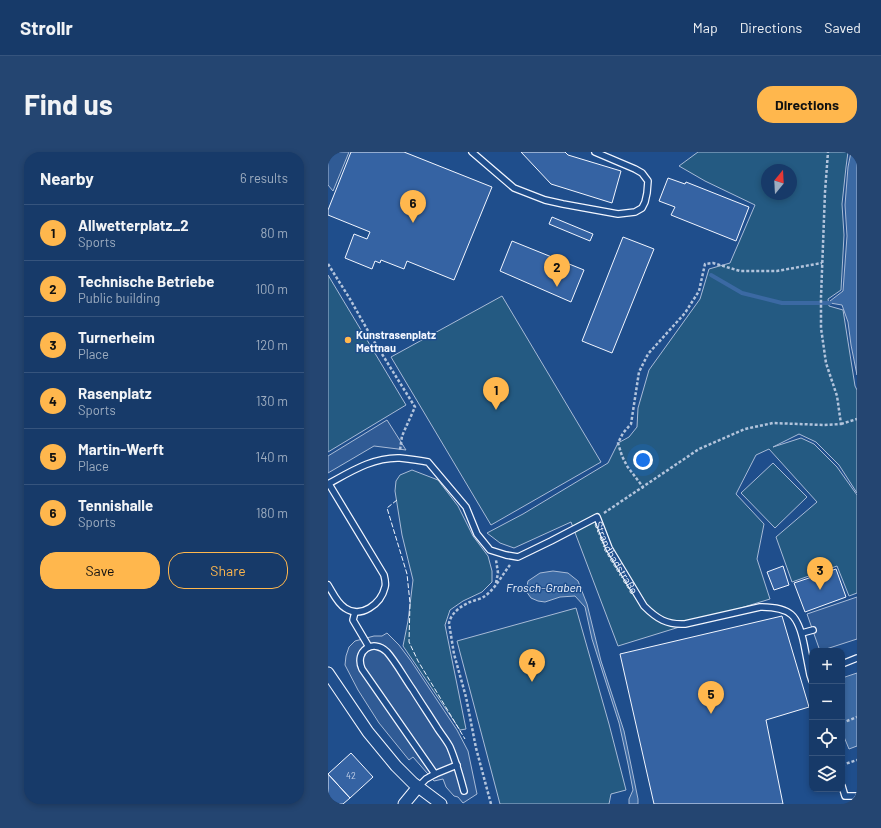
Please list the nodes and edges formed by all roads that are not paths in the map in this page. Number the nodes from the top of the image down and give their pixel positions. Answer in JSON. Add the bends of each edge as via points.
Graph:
{"nodes":[{"id":1,"x":472,"y":152,"type":"edge"},
{"id":2,"x":595,"y":152,"type":"edge"},
{"id":3,"x":328,"y":484,"type":"edge"},
{"id":4,"x":328,"y":585,"type":"edge"},
{"id":5,"x":355,"y":612,"type":"junction"},
{"id":6,"x":813,"y":630,"type":"dead end"},
{"id":7,"x":802,"y":633,"type":"junction"},
{"id":8,"x":369,"y":647,"type":"junction"},
{"id":9,"x":857,"y":658,"type":"edge"},
{"id":10,"x":845,"y":663,"type":"edge"},
{"id":11,"x":809,"y":665,"type":"edge"},
{"id":12,"x":328,"y":673,"type":"edge"},
{"id":13,"x":457,"y":765,"type":"junction"},
{"id":14,"x":435,"y":774,"type":"junction"},
{"id":15,"x":418,"y":787,"type":"junction"},
{"id":16,"x":464,"y":791,"type":"dead end"},
{"id":17,"x":844,"y":792,"type":"edge"},
{"id":18,"x":857,"y":796,"type":"edge"},
{"id":19,"x":404,"y":804,"type":"edge"},
{"id":20,"x":441,"y":804,"type":"edge"}],
"edges":[{"from":1,"to":2,"type":"lane","via":[[514,188],[545,200],[618,214],[635,212],[642,208],[647,193],[646,177],[635,169]]},
{"from":3,"to":5,"type":"lane","via":[[384,575],[386,586],[378,603],[367,610]]},
{"from":3,"to":7,"type":"lane","name":"Strandbadstraße","via":[[377,460],[398,458],[428,462],[466,507],[477,534],[490,550],[518,557],[597,517],[609,548],[640,600],[658,618],[676,625],[770,607],[791,614]]},
{"from":4,"to":5,"type":"lane","via":[[336,599],[345,608]]},
{"from":5,"to":8,"type":"lane","via":[[353,620]]},
{"from":6,"to":7,"type":"lane"},
{"from":7,"to":11,"type":"lane","name":"Strandbadstraße"},
{"from":8,"to":13,"type":"lane","via":[[381,647],[387,652],[449,746]]},
{"from":8,"to":14,"type":"lane","via":[[360,656],[362,669]]},
{"from":9,"to":10,"type":"lane"},
{"from":12,"to":15,"type":"street","via":[[375,741]]},
{"from":13,"to":14,"type":"lane"},
{"from":13,"to":16,"type":"lane"},
{"from":14,"to":15,"type":"lane"},
{"from":15,"to":19,"type":"street"},
{"from":15,"to":20,"type":"street"},
{"from":17,"to":18,"type":"lane","via":[[845,796]]}]}
